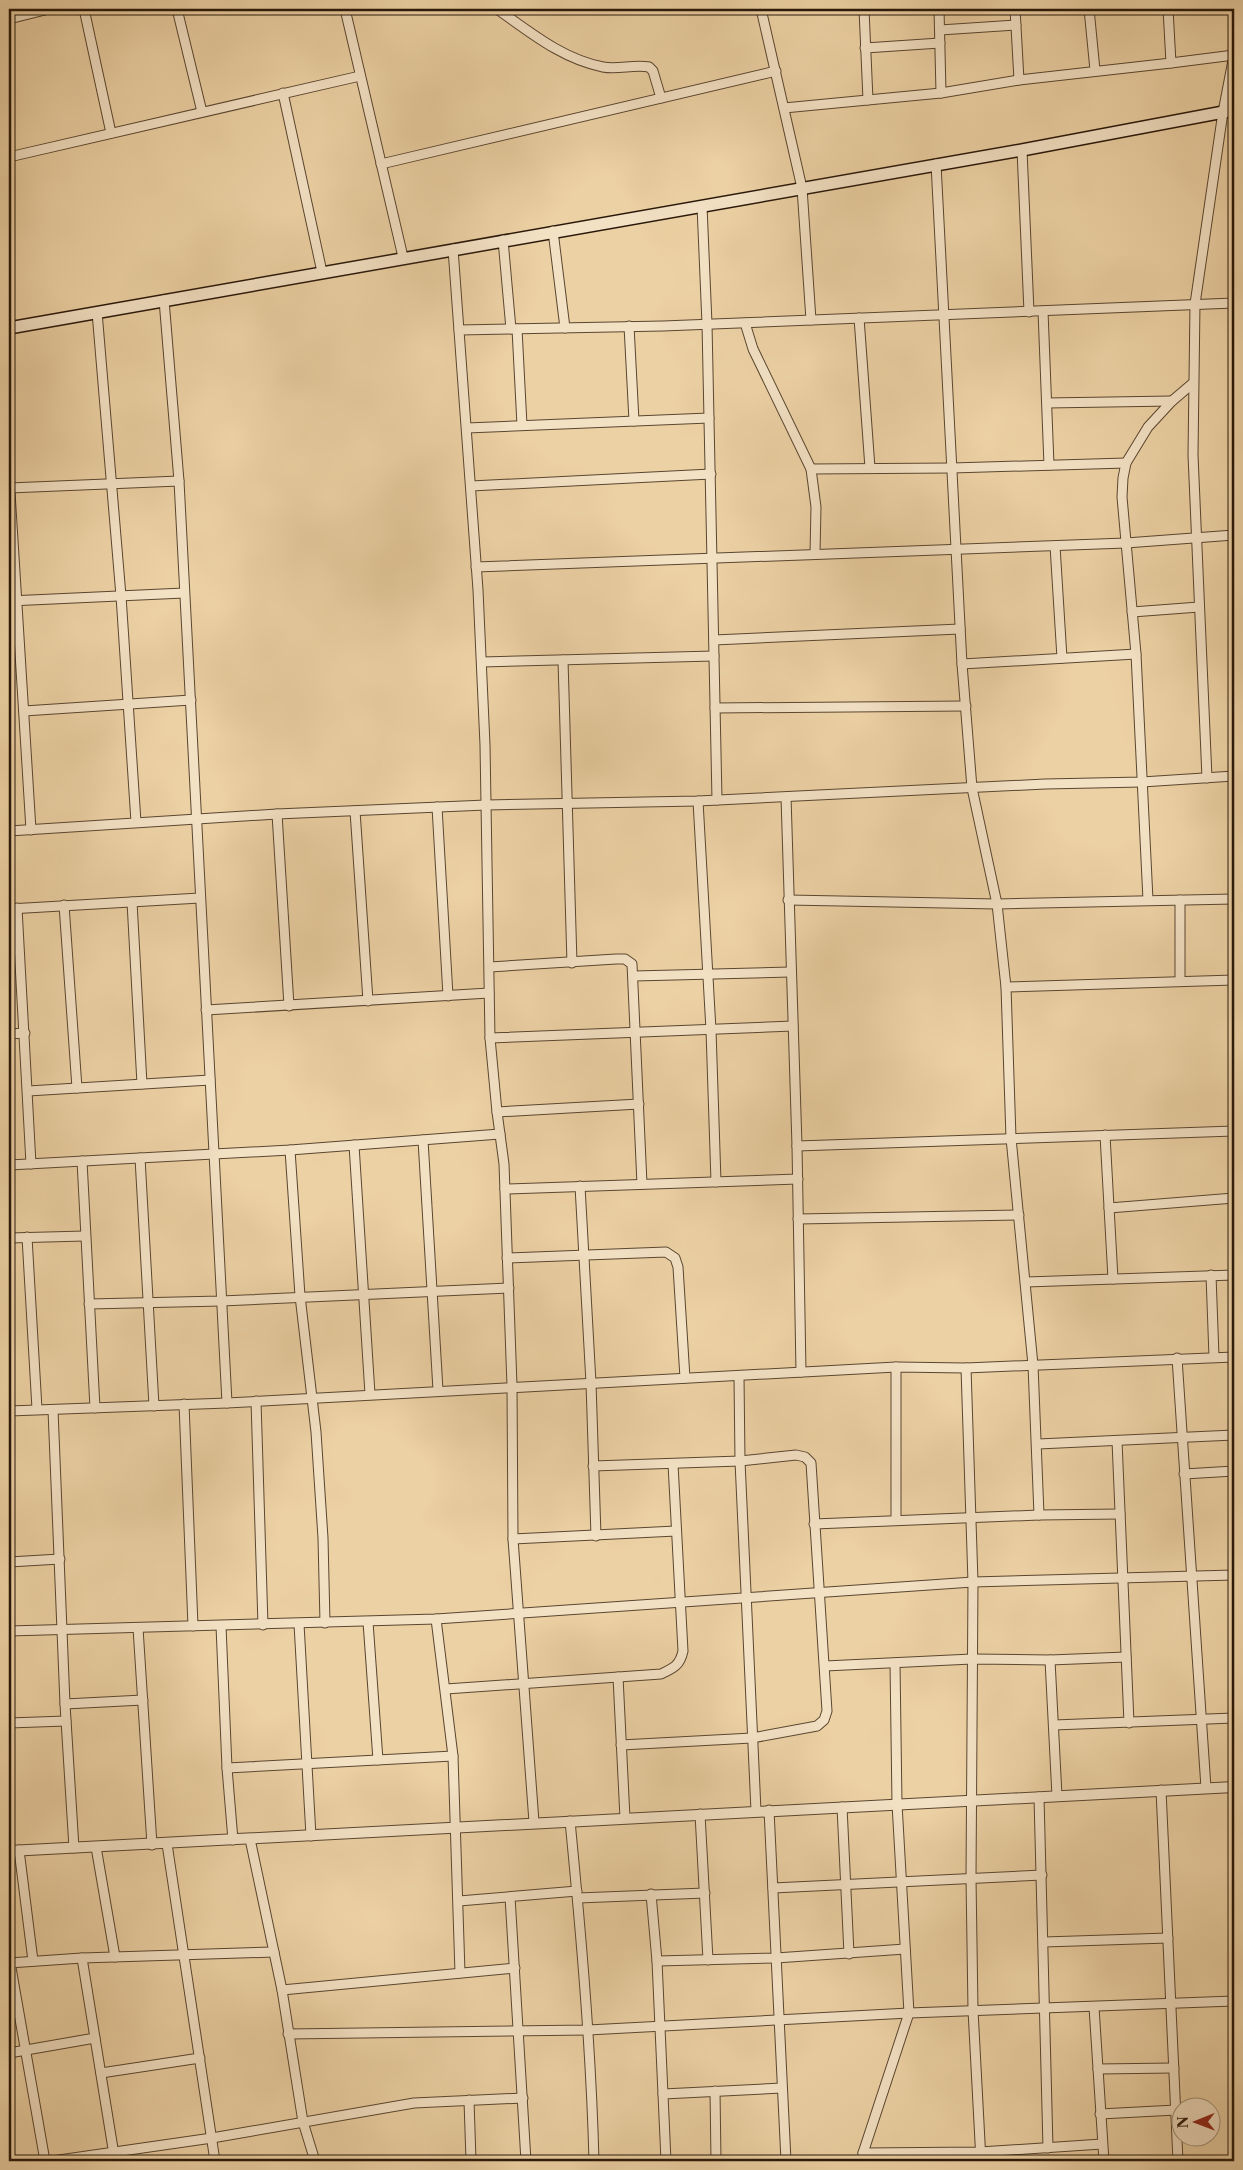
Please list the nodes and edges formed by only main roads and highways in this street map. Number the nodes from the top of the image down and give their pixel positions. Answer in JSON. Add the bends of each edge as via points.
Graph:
{"nodes":[{"id":1,"x":1228,"y":111,"type":"edge"},
{"id":2,"x":9,"y":328,"type":"edge"}],
"edges":[{"from":1,"to":2,"type":"main road"}]}
